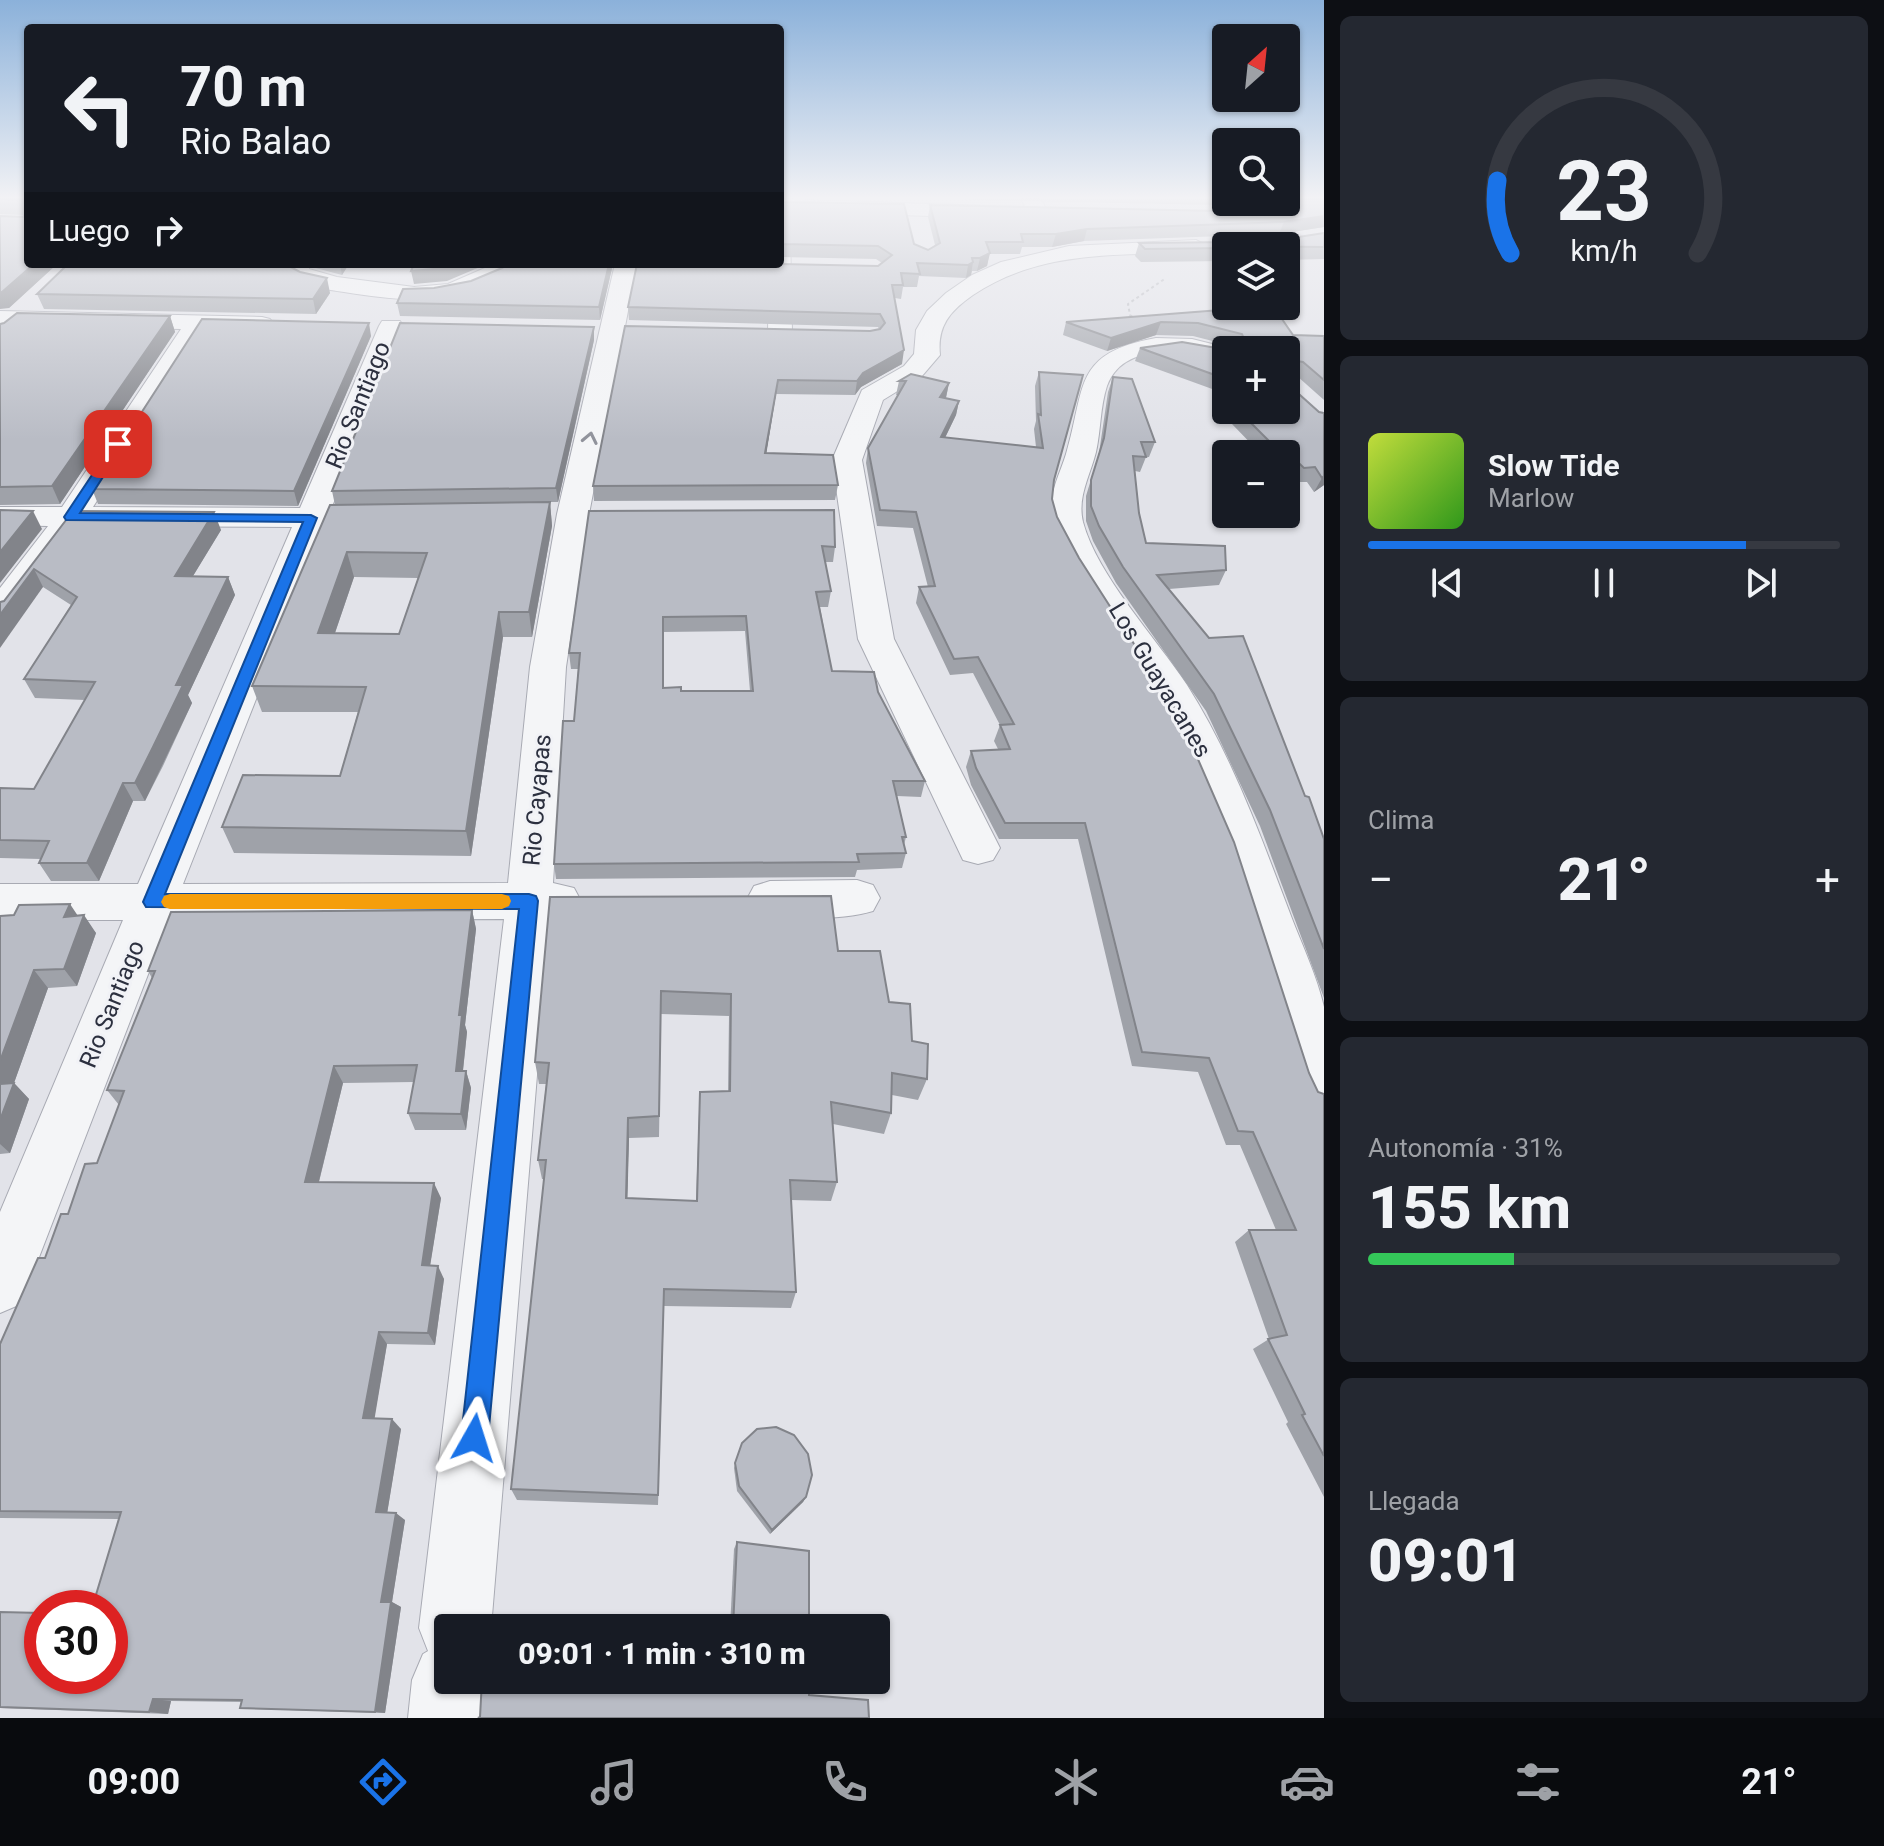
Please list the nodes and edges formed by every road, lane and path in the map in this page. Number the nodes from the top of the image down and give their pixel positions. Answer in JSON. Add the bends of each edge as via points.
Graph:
{"nodes":[{"id":1,"x":311,"y":279,"type":"edge"},
{"id":2,"x":374,"y":279,"type":"edge"},
{"id":3,"x":481,"y":279,"type":"edge"},
{"id":4,"x":623,"y":279,"type":"edge"},
{"id":5,"x":781,"y":279,"type":"edge"},
{"id":6,"x":983,"y":279,"type":"edge"},
{"id":7,"x":1165,"y":279,"type":"edge"},
{"id":8,"x":368,"y":289,"type":"junction"},
{"id":9,"x":44,"y":292,"type":"edge"},
{"id":10,"x":197,"y":323,"type":"junction"},
{"id":11,"x":4,"y":324,"type":"edge"},
{"id":12,"x":287,"y":324,"type":"edge"},
{"id":13,"x":361,"y":325,"type":"edge"},
{"id":14,"x":391,"y":326,"type":"junction"},
{"id":15,"x":421,"y":326,"type":"edge"},
{"id":16,"x":585,"y":328,"type":"edge"},
{"id":17,"x":614,"y":329,"type":"junction"},
{"id":18,"x":644,"y":330,"type":"edge"},
{"id":19,"x":750,"y":330,"type":"edge"},
{"id":20,"x":780,"y":331,"type":"junction"},
{"id":21,"x":809,"y":332,"type":"edge"},
{"id":22,"x":1172,"y":344,"type":"junction"},
{"id":23,"x":1212,"y":351,"type":"edge"},
{"id":24,"x":0,"y":516,"type":"edge"},
{"id":25,"x":71,"y":517,"type":"junction"},
{"id":26,"x":373,"y":517,"type":"edge"},
{"id":27,"x":311,"y":518,"type":"junction"},
{"id":28,"x":0,"y":611,"type":"edge"},
{"id":29,"x":978,"y":848,"type":"dead end"},
{"id":30,"x":857,"y":898,"type":"dead end"},
{"id":31,"x":732,"y":899,"type":"edge"},
{"id":32,"x":529,"y":901,"type":"junction"},
{"id":33,"x":591,"y":901,"type":"edge"},
{"id":34,"x":0,"y":902,"type":"edge"},
{"id":35,"x":153,"y":902,"type":"junction"},
{"id":36,"x":1324,"y":1086,"type":"edge"},
{"id":37,"x":0,"y":1283,"type":"edge"},
{"id":38,"x":456,"y":1614,"type":"edge"},
{"id":39,"x":448,"y":1694,"type":"edge"},
{"id":40,"x":446,"y":1718,"type":"edge"}],
"edges":[{"from":1,"to":8,"type":"street"},
{"from":2,"to":8,"type":"street"},
{"from":3,"to":8,"type":"street","via":[[441,294]]},
{"from":4,"to":17,"type":"street","name":"Rio Cayapas"},
{"from":5,"to":20,"type":"street"},
{"from":6,"to":29,"type":"street","via":[[928,325],[927,355],[913,371],[871,396],[847,460],[842,512],[876,639]]},
{"from":7,"to":22,"type":"path","via":[[1128,304],[1130,315]]},
{"from":9,"to":11,"type":"street"},
{"from":10,"to":11,"type":"street"},
{"from":10,"to":12,"type":"street"},
{"from":10,"to":25,"type":"street"},
{"from":13,"to":14,"type":"street"},
{"from":14,"to":15,"type":"street"},
{"from":14,"to":27,"type":"street","name":"Rio Santiago"},
{"from":16,"to":17,"type":"street"},
{"from":17,"to":18,"type":"street"},
{"from":32,"to":17,"type":"street","name":"Rio Cayapas","one_way":true,"via":[[548,667],[572,514]]},
{"from":19,"to":20,"type":"street"},
{"from":20,"to":21,"type":"street"},
{"from":22,"to":23,"type":"street"},
{"from":22,"to":36,"type":"street","name":"Los Guayacanes","via":[[1135,349],[1116,358],[1097,380],[1065,506],[1068,523],[1082,555],[1202,743],[1275,928]]},
{"from":24,"to":25,"type":"street"},
{"from":25,"to":27,"type":"street"},
{"from":25,"to":28,"type":"street"},
{"from":26,"to":27,"type":"street"},
{"from":27,"to":35,"type":"street","name":"Rio Santiago"},
{"from":30,"to":31,"type":"street"},
{"from":32,"to":33,"type":"street"},
{"from":32,"to":35,"type":"street"},
{"from":32,"to":38,"type":"street","name":"Rio Cayapas"},
{"from":34,"to":35,"type":"street"},
{"from":35,"to":37,"type":"street","name":"Rio Santiago"},
{"from":39,"to":40,"type":"street"}]}
